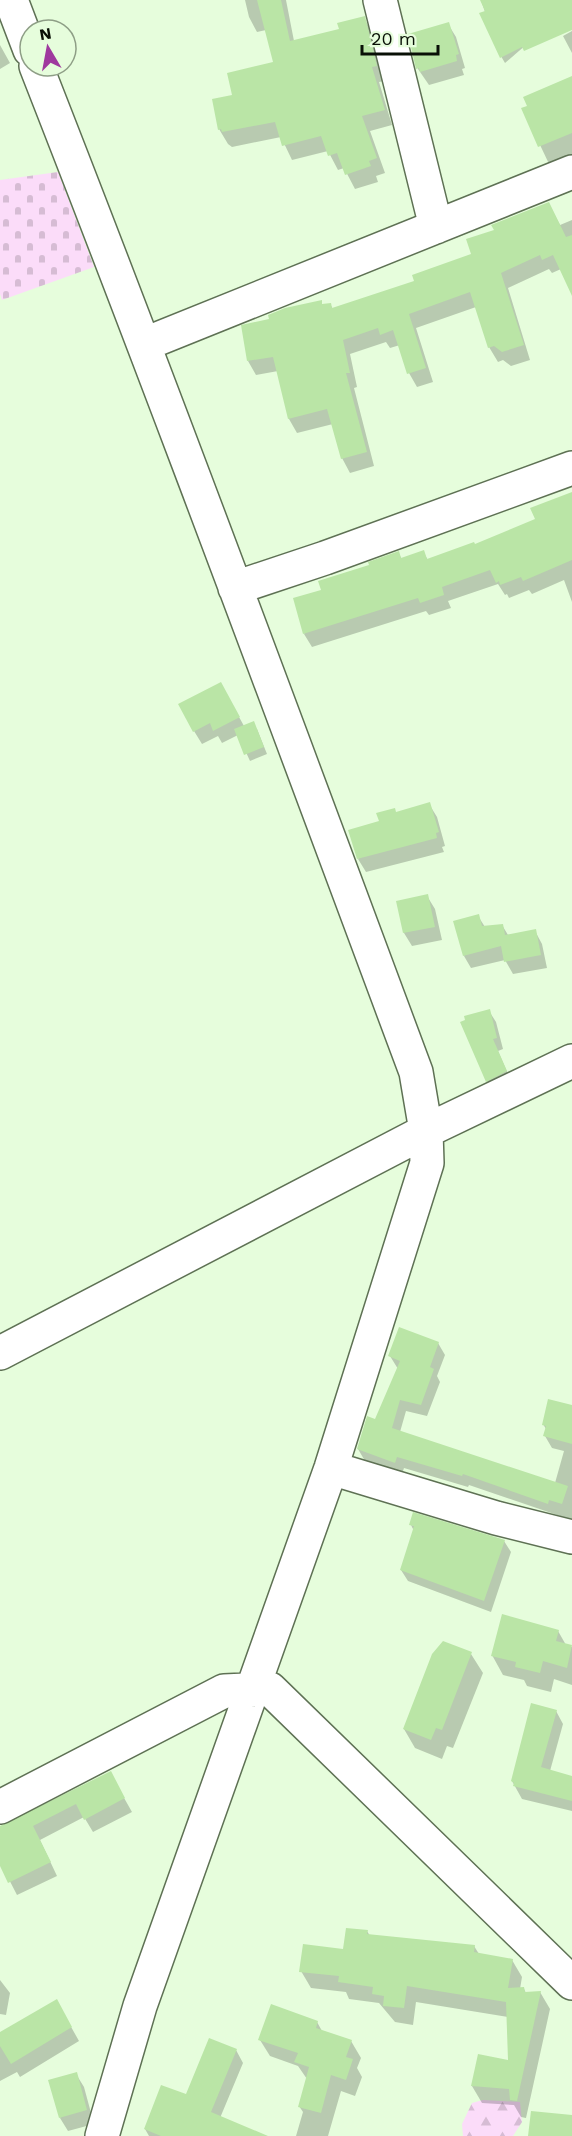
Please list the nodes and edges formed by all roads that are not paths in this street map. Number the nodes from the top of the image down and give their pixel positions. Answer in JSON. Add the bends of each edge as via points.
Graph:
{"nodes":[{"id":1,"x":11,"y":0,"type":"edge"},
{"id":2,"x":380,"y":0,"type":"edge"},
{"id":3,"x":18,"y":18,"type":"edge"},
{"id":4,"x":41,"y":78,"type":"edge"},
{"id":5,"x":572,"y":172,"type":"edge"},
{"id":6,"x":436,"y":227,"type":"junction"},
{"id":7,"x":145,"y":344,"type":"junction"},
{"id":8,"x":572,"y":468,"type":"edge"},
{"id":9,"x":235,"y":588,"type":"junction"},
{"id":10,"x":572,"y":1061,"type":"edge"},
{"id":11,"x":426,"y":1131,"type":"junction"},
{"id":12,"x":0,"y":1353,"type":"edge"},
{"id":13,"x":331,"y":1468,"type":"junction"},
{"id":14,"x":572,"y":1537,"type":"edge"},
{"id":15,"x":253,"y":1688,"type":"junction"},
{"id":16,"x":0,"y":1807,"type":"edge"},
{"id":17,"x":572,"y":1983,"type":"edge"},
{"id":18,"x":102,"y":2136,"type":"edge"}],
"edges":[{"from":1,"to":3,"type":"street"},
{"from":2,"to":6,"type":"street"},
{"from":4,"to":7,"type":"street"},
{"from":5,"to":6,"type":"street"},
{"from":6,"to":7,"type":"street"},
{"from":7,"to":9,"type":"street"},
{"from":8,"to":9,"type":"street"},
{"from":9,"to":11,"type":"street","via":[[416,1072]]},
{"from":10,"to":11,"type":"street"},
{"from":11,"to":12,"type":"street"},
{"from":11,"to":13,"type":"street","via":[[427,1163]]},
{"from":13,"to":14,"type":"street"},
{"from":13,"to":15,"type":"street"},
{"from":15,"to":16,"type":"street","via":[[224,1691]]},
{"from":15,"to":17,"type":"street","via":[[270,1689]]},
{"from":15,"to":18,"type":"street","via":[[140,2006]]}]}
